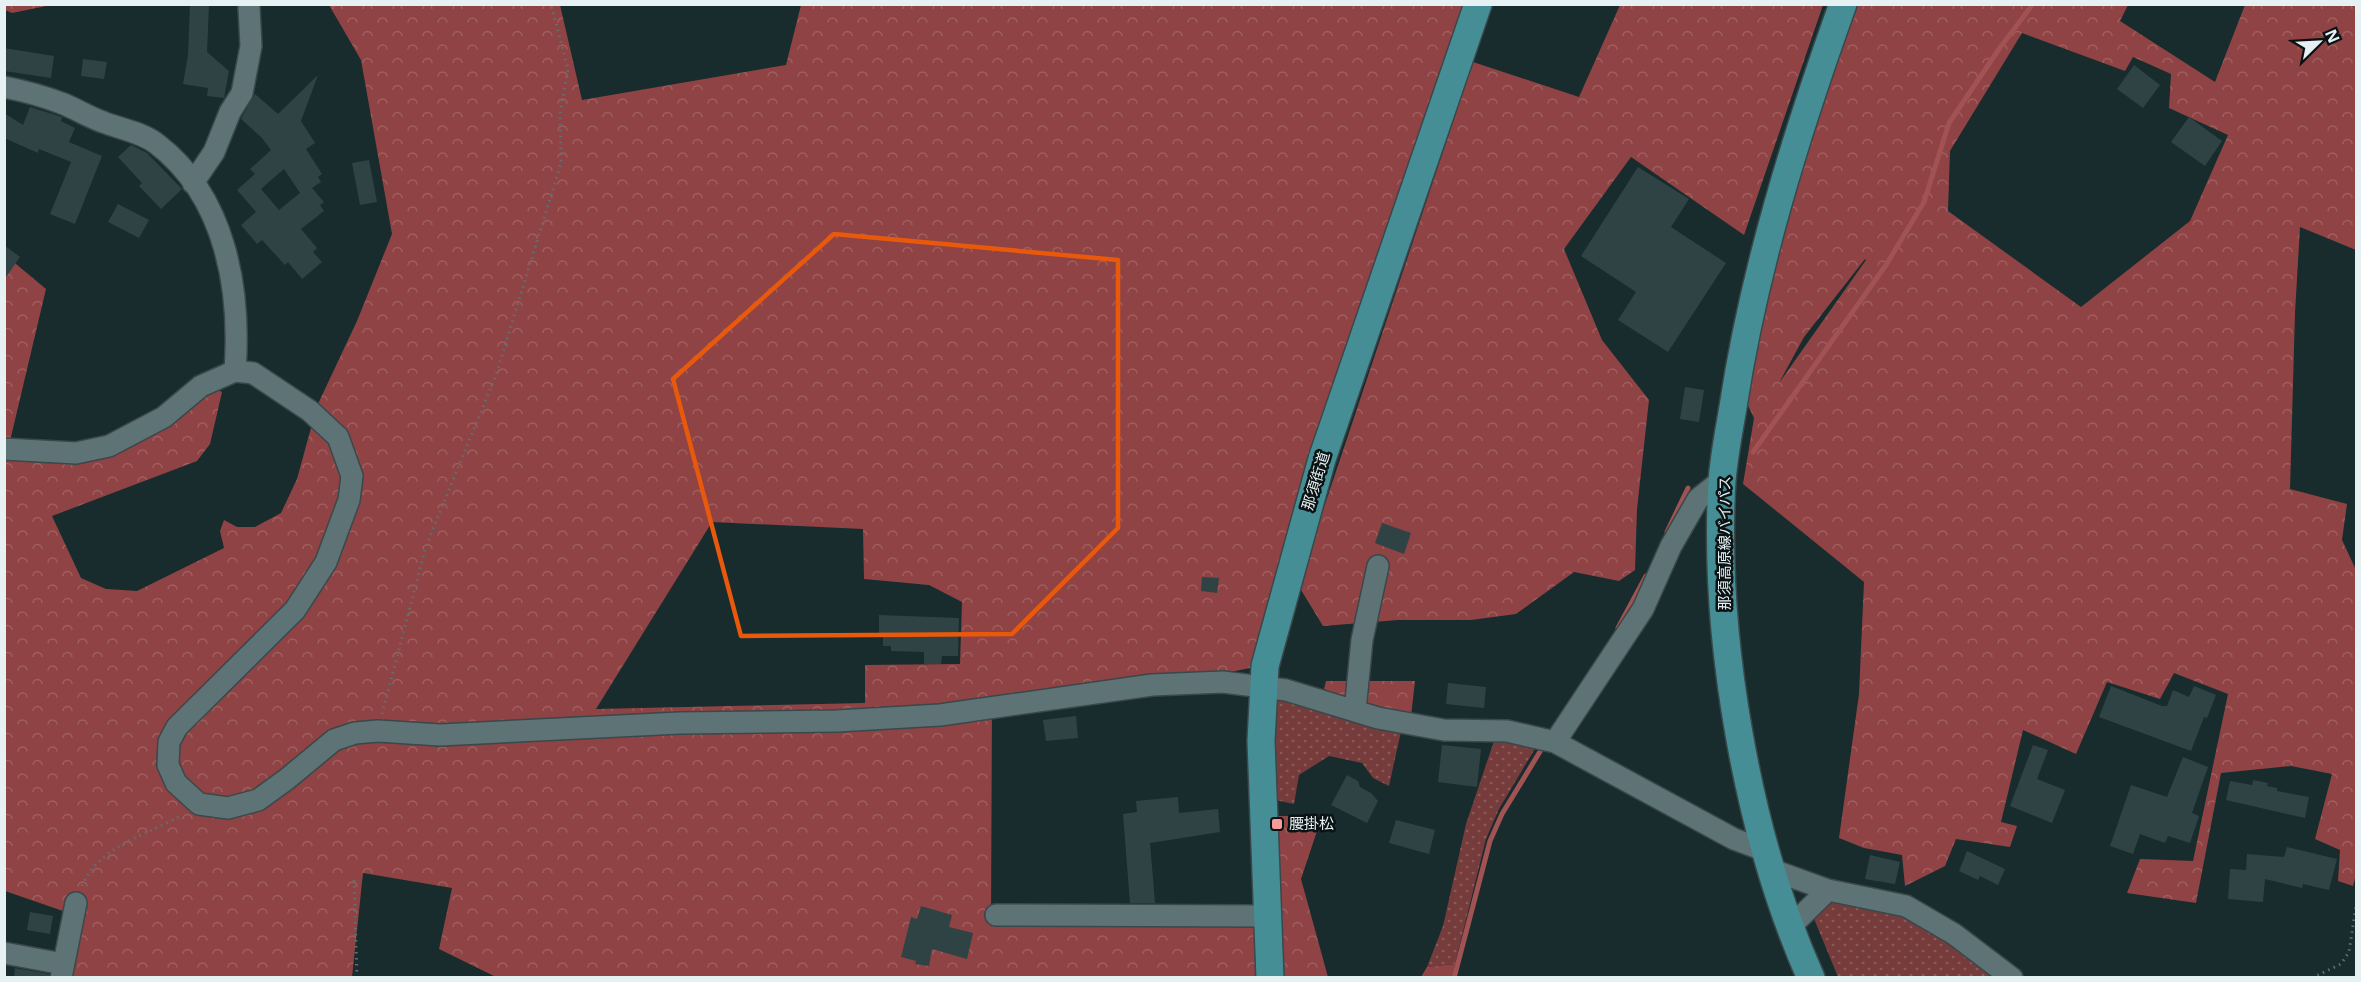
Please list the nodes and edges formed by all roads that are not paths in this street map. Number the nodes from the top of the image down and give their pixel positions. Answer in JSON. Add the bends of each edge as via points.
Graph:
{"nodes":[{"id":1,"x":1478,"y":4,"type":"edge"},
{"id":2,"x":1843,"y":4,"type":"edge"},
{"id":3,"x":249,"y":8,"type":"dead end"},
{"id":4,"x":4,"y":87,"type":"edge"},
{"id":5,"x":194,"y":183,"type":"junction"},
{"id":6,"x":235,"y":371,"type":"junction"},
{"id":7,"x":4,"y":449,"type":"edge"},
{"id":8,"x":1722,"y":480,"type":"junction"},
{"id":9,"x":1378,"y":566,"type":"dead end"},
{"id":10,"x":1263,"y":686,"type":"junction"},
{"id":11,"x":1355,"y":711,"type":"junction"},
{"id":12,"x":1555,"y":742,"type":"junction"},
{"id":13,"x":1768,"y":860,"type":"junction"},
{"id":14,"x":1828,"y":890,"type":"junction"},
{"id":15,"x":76,"y":903,"type":"road end"},
{"id":16,"x":996,"y":915,"type":"dead end"},
{"id":17,"x":1266,"y":916,"type":"junction"},
{"id":18,"x":1789,"y":928,"type":"junction"},
{"id":19,"x":4,"y":953,"type":"edge"},
{"id":20,"x":62,"y":971,"type":"edge"},
{"id":21,"x":1270,"y":978,"type":"edge"},
{"id":22,"x":1810,"y":978,"type":"edge"},
{"id":23,"x":2012,"y":978,"type":"edge"}],
"edges":[{"from":1,"to":10,"type":"main road","name":"那須街道","via":[[1322,459]]},
{"from":2,"to":8,"type":"main road","name":"那須高原線バイパス","via":[[1760,268],[1743,337]]},
{"from":3,"to":5,"type":"street","via":[[251,46],[242,93],[214,152]]},
{"from":4,"to":5,"type":"street","via":[[64,104],[144,136],[165,151]]},
{"from":5,"to":6,"type":"street","via":[[216,220],[233,284],[237,314]]},
{"from":6,"to":7,"type":"street","via":[[201,386],[164,417],[109,446],[76,453]]},
{"from":6,"to":10,"type":"street","via":[[253,373],[317,418],[338,437],[352,476],[349,500],[326,562],[295,610],[177,727],[169,742],[168,765],[176,783],[199,804],[228,808],[258,800],[334,740],[378,730],[440,735],[680,723],[837,721],[940,715],[1152,684],[1223,682]]},
{"from":8,"to":12,"type":"street","via":[[1698,499],[1642,609]]},
{"from":8,"to":13,"type":"main road","name":"那須高原線バイパス","via":[[1727,654]]},
{"from":9,"to":11,"type":"street","via":[[1362,640]]},
{"from":10,"to":11,"type":"street"},
{"from":10,"to":17,"type":"main road","name":"那須街道"},
{"from":11,"to":12,"type":"street","via":[[1444,730],[1508,731]]},
{"from":12,"to":13,"type":"street"},
{"from":13,"to":14,"type":"street"},
{"from":13,"to":18,"type":"main road","name":"那須高原線バイパス"},
{"from":14,"to":18,"type":"street"},
{"from":14,"to":23,"type":"street","via":[[1906,906],[1954,934]]},
{"from":15,"to":20,"type":"street"},
{"from":16,"to":17,"type":"street"},
{"from":17,"to":21,"type":"main road","name":"那須街道"},
{"from":18,"to":22,"type":"main road","name":"那須高原線バイパス"},
{"from":19,"to":20,"type":"street"}]}
